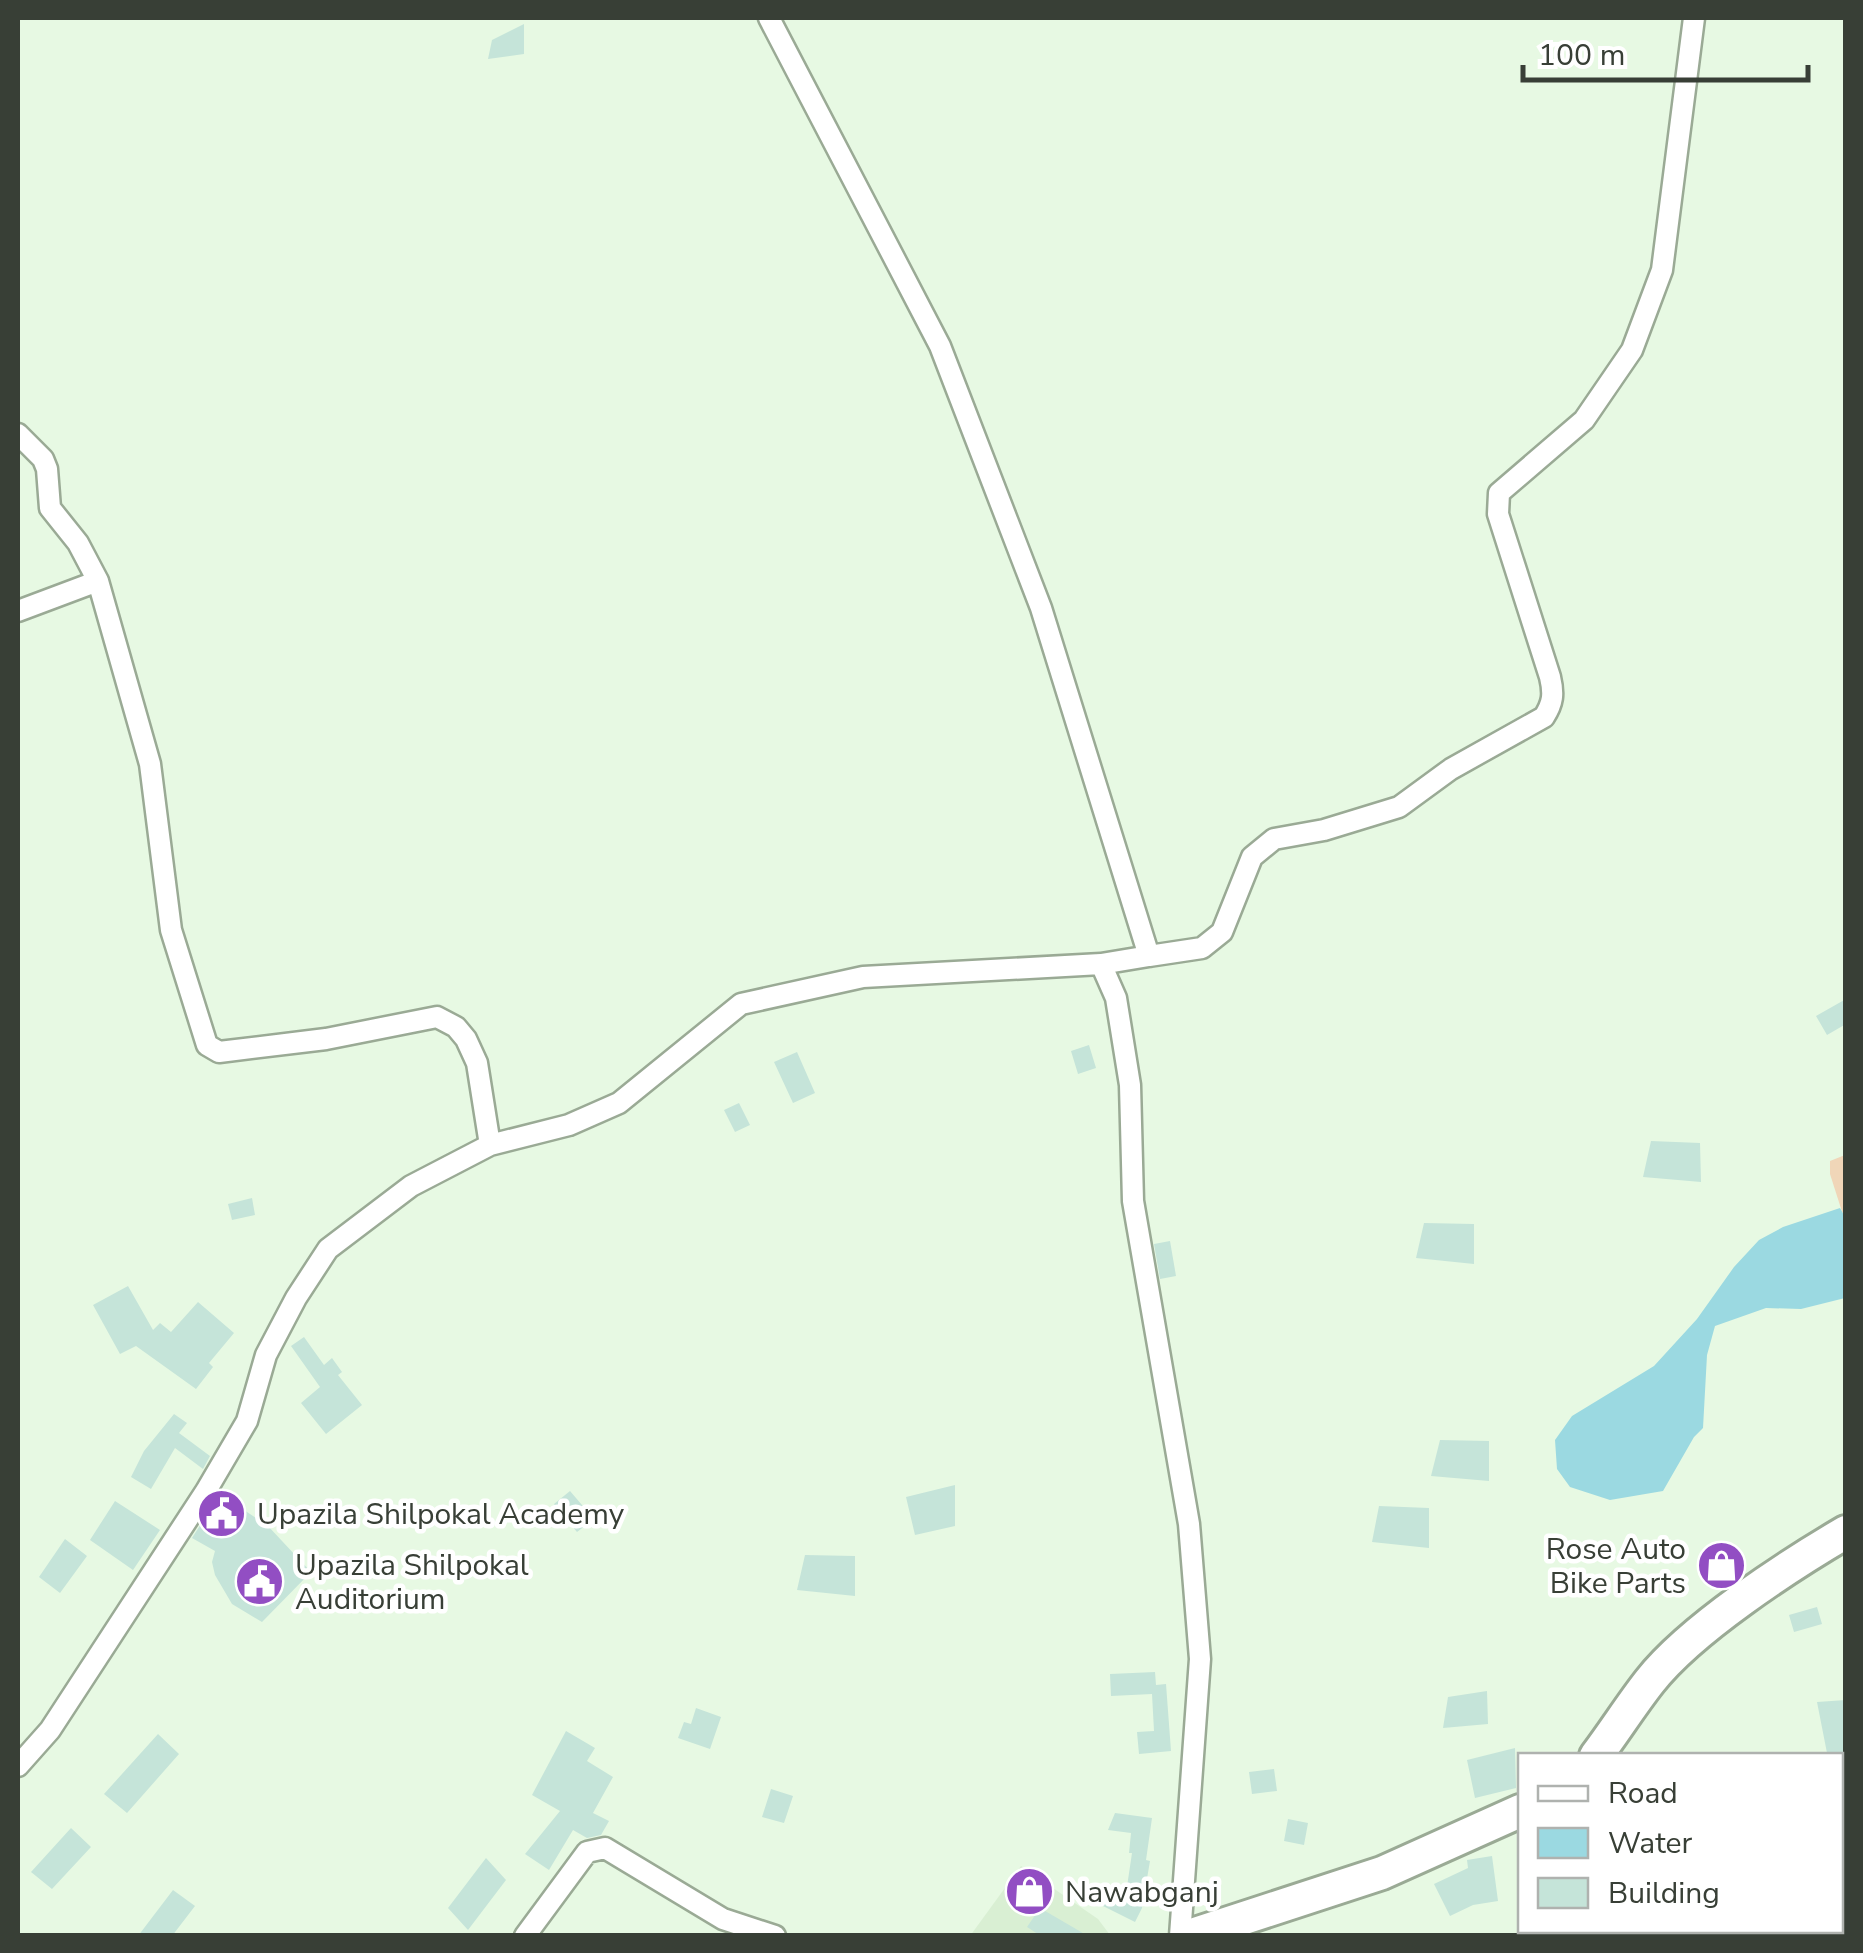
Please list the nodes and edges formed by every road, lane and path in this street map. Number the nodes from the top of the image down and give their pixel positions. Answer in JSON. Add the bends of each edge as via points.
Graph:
{"nodes":[{"id":1,"x":769,"y":18,"type":"edge"},
{"id":2,"x":1694,"y":18,"type":"edge"},
{"id":3,"x":18,"y":434,"type":"edge"},
{"id":4,"x":98,"y":581,"type":"junction"},
{"id":5,"x":18,"y":611,"type":"edge"},
{"id":6,"x":1149,"y":956,"type":"junction"},
{"id":7,"x":1101,"y":964,"type":"junction"},
{"id":8,"x":490,"y":1145,"type":"junction"},
{"id":9,"x":1845,"y":1533,"type":"edge"},
{"id":10,"x":1598,"y":1753,"type":"edge"},
{"id":11,"x":18,"y":1766,"type":"edge"},
{"id":12,"x":1518,"y":1812,"type":"edge"},
{"id":13,"x":718,"y":1927,"type":"edge"},
{"id":14,"x":525,"y":1936,"type":"edge"},
{"id":15,"x":774,"y":1936,"type":"edge"},
{"id":16,"x":1180,"y":1936,"type":"edge"},
{"id":17,"x":1189,"y":1936,"type":"edge"}],
"edges":[{"from":1,"to":6,"type":"street","via":[[940,346],[1041,608]]},
{"from":2,"to":6,"type":"street","via":[[1662,270],[1632,350],[1584,420],[1499,493],[1498,514],[1550,677],[1551,706],[1544,717],[1451,768],[1398,807],[1274,839],[1252,857],[1222,932],[1202,948]]},
{"from":3,"to":4,"type":"street","via":[[43,459],[50,508]]},
{"from":4,"to":5,"type":"street"},
{"from":4,"to":8,"type":"street","via":[[150,764],[171,930],[207,1044],[219,1052],[437,1017],[456,1027],[478,1063]]},
{"from":6,"to":7,"type":"street"},
{"from":7,"to":8,"type":"street","via":[[863,977],[741,1004],[619,1103]]},
{"from":7,"to":16,"type":"street","via":[[1116,998],[1130,1085],[1133,1201],[1190,1524],[1200,1659]]},
{"from":8,"to":11,"type":"street","via":[[410,1186],[328,1249],[266,1354],[247,1421],[206,1491],[50,1730]]},
{"from":9,"to":10,"type":"main road","via":[[1700,1634],[1652,1678]]},
{"from":12,"to":17,"type":"main road","via":[[1382,1872]]},
{"from":13,"to":14,"type":"street","via":[[606,1848],[587,1852]]},
{"from":13,"to":15,"type":"street"}]}
